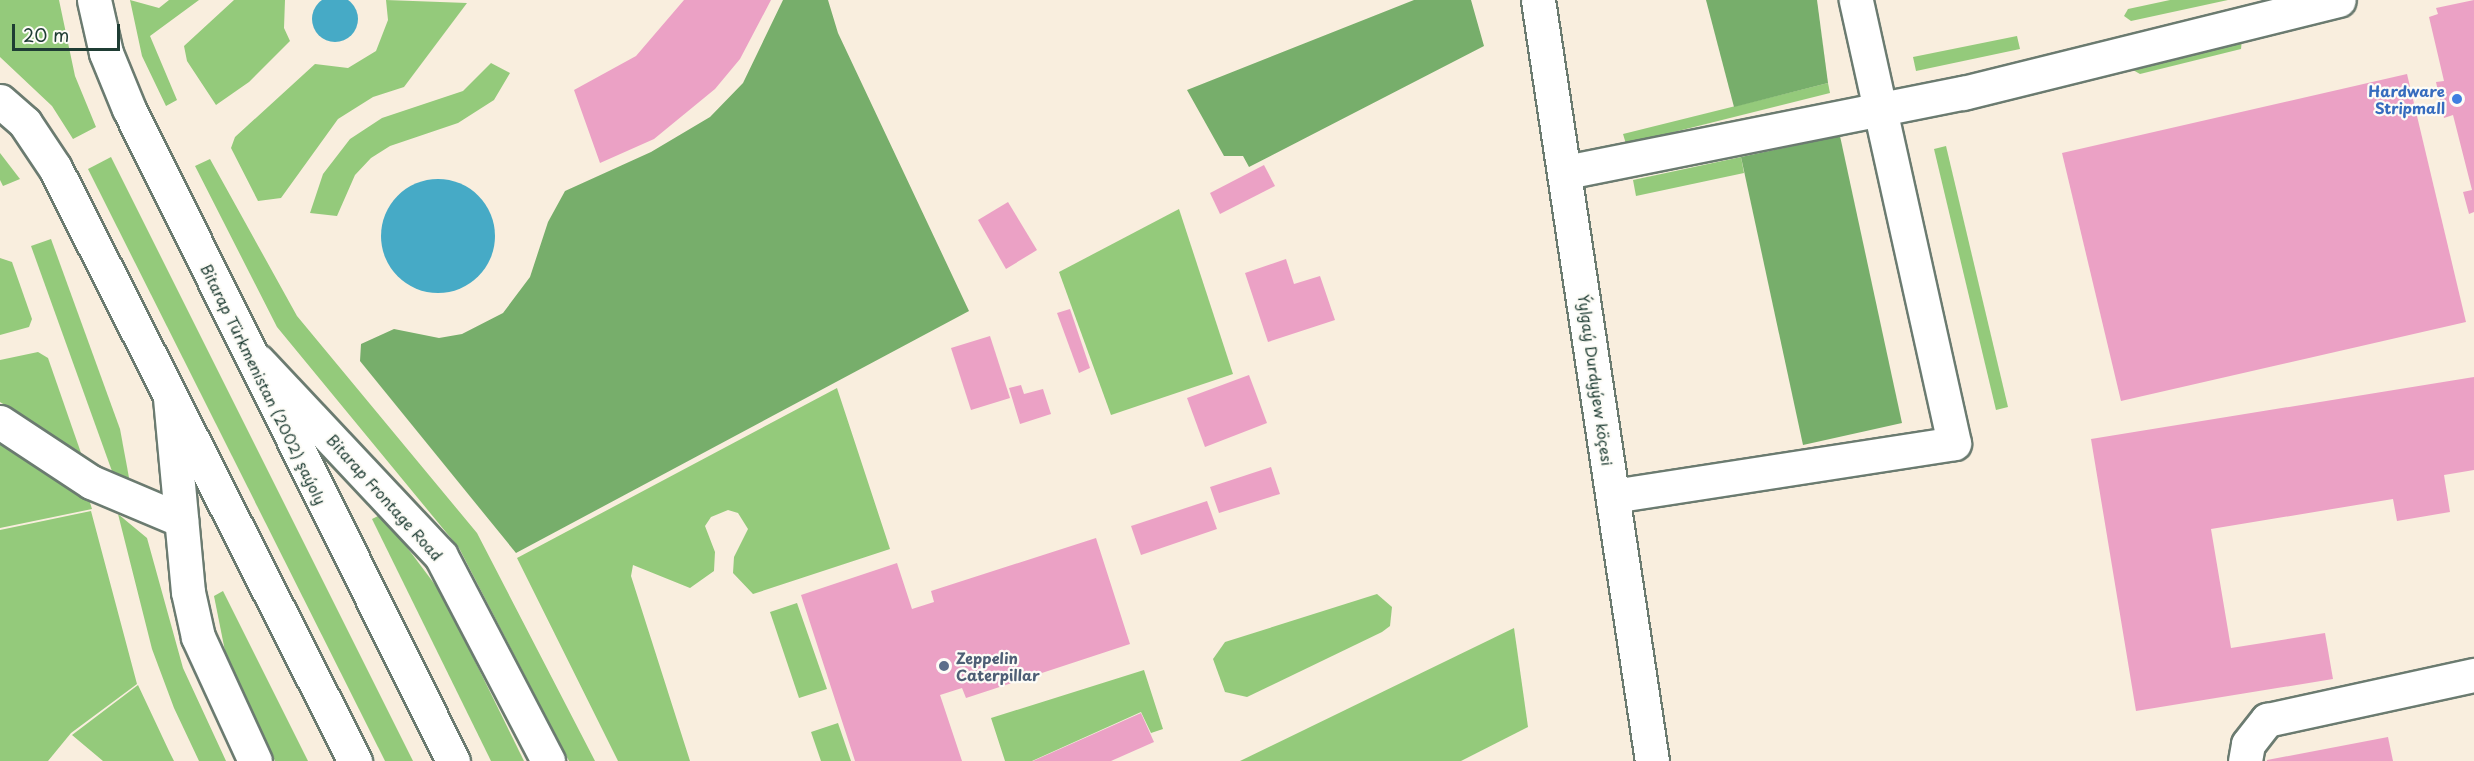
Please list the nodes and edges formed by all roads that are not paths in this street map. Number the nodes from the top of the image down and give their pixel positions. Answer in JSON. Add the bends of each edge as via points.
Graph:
{"nodes":[{"id":1,"x":94,"y":0,"type":"edge"},
{"id":2,"x":1538,"y":0,"type":"edge"},
{"id":3,"x":1856,"y":0,"type":"edge"},
{"id":4,"x":2339,"y":0,"type":"edge"},
{"id":5,"x":0,"y":100,"type":"edge"},
{"id":6,"x":1881,"y":107,"type":"junction"},
{"id":7,"x":1566,"y":172,"type":"junction"},
{"id":8,"x":245,"y":347,"type":"junction"},
{"id":9,"x":170,"y":398,"type":"junction"},
{"id":10,"x":0,"y":422,"type":"edge"},
{"id":11,"x":1613,"y":496,"type":"junction"},
{"id":12,"x":181,"y":520,"type":"junction"},
{"id":13,"x":2474,"y":675,"type":"edge"},
{"id":14,"x":255,"y":761,"type":"edge"},
{"id":15,"x":355,"y":761,"type":"edge"},
{"id":16,"x":453,"y":761,"type":"edge"},
{"id":17,"x":548,"y":761,"type":"edge"},
{"id":18,"x":1652,"y":761,"type":"edge"},
{"id":19,"x":2245,"y":761,"type":"edge"}],
"edges":[{"from":1,"to":8,"type":"street","name":"Bitarap Türkmenistan (2002) şaýoly","via":[[106,53],[129,109]]},
{"from":2,"to":7,"type":"street","name":"Ýylgaý Durdyýew köçesi"},
{"from":3,"to":6,"type":"street"},
{"from":4,"to":6,"type":"street","via":[[1963,93]]},
{"from":5,"to":9,"type":"street","via":[[25,123],[56,168]]},
{"from":6,"to":7,"type":"street"},
{"from":6,"to":11,"type":"street","via":[[1954,443]]},
{"from":7,"to":11,"type":"street","name":"Ýylgaý Durdyýew köçesi"},
{"from":8,"to":16,"type":"street","name":"Bitarap Türkmenistan (2002) şaýoly"},
{"from":8,"to":17,"type":"street","name":"Bitarap Frontage Road","via":[[441,556]]},
{"from":9,"to":12,"type":"street"},
{"from":9,"to":15,"type":"street"},
{"from":10,"to":12,"type":"street","via":[[91,482]]},
{"from":11,"to":18,"type":"street","name":"Ýylgaý Durdyýew köçesi"},
{"from":12,"to":14,"type":"street","via":[[198,637]]},
{"from":13,"to":19,"type":"street","via":[[2267,720],[2248,744]]}]}
